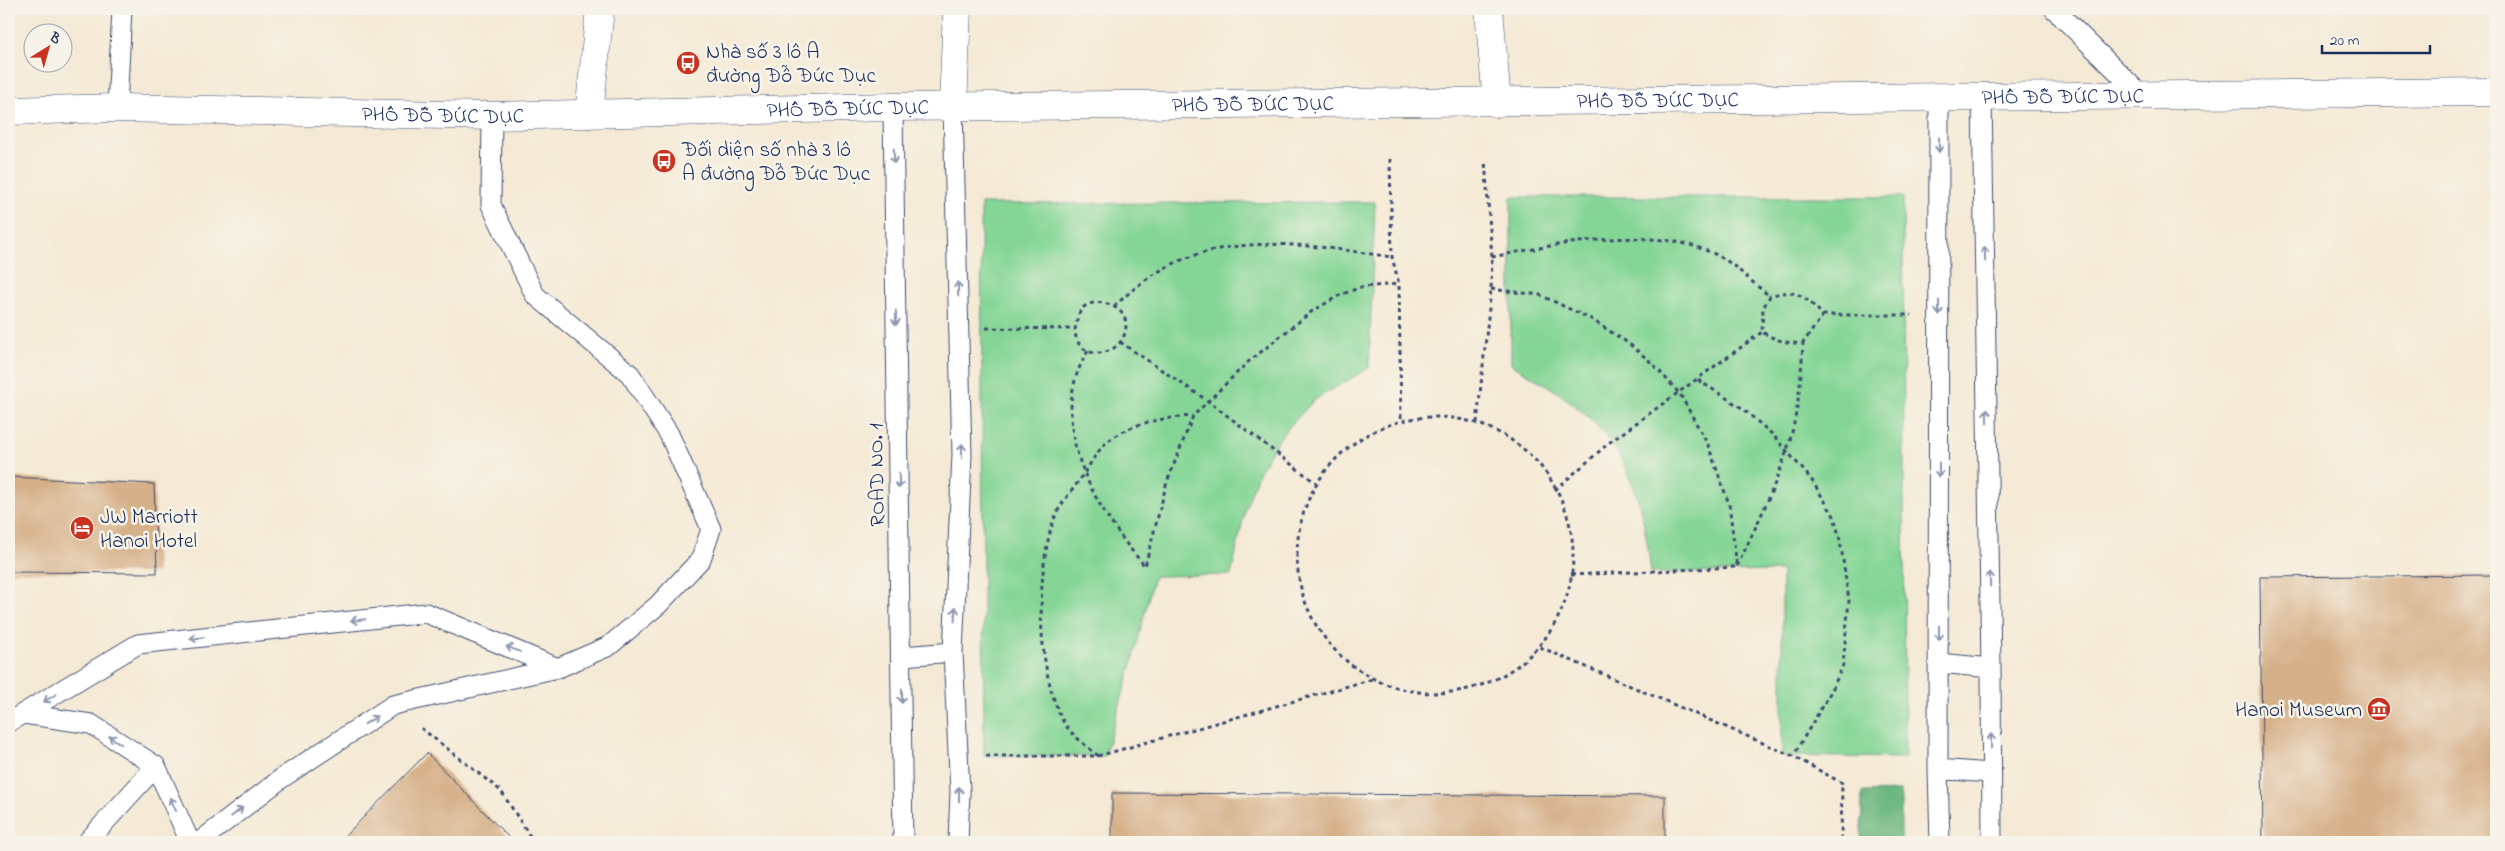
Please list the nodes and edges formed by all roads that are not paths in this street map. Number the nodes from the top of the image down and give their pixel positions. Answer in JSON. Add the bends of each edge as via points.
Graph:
{"nodes":[{"id":1,"x":122,"y":9,"type":"edge"},
{"id":2,"x":600,"y":9,"type":"edge"},
{"id":3,"x":957,"y":9,"type":"edge"},
{"id":4,"x":1490,"y":9,"type":"edge"},
{"id":5,"x":2054,"y":9,"type":"edge"},
{"id":6,"x":2496,"y":92,"type":"edge"},
{"id":7,"x":2141,"y":95,"type":"junction"},
{"id":8,"x":1939,"y":96,"type":"junction"},
{"id":9,"x":1982,"y":98,"type":"junction"},
{"id":10,"x":1497,"y":103,"type":"junction"},
{"id":11,"x":893,"y":107,"type":"junction"},
{"id":12,"x":117,"y":108,"type":"junction"},
{"id":13,"x":953,"y":108,"type":"junction"},
{"id":14,"x":9,"y":111,"type":"edge"},
{"id":15,"x":589,"y":114,"type":"junction"},
{"id":16,"x":492,"y":116,"type":"junction"},
{"id":17,"x":953,"y":652,"type":"junction"},
{"id":18,"x":902,"y":656,"type":"junction"},
{"id":19,"x":1939,"y":663,"type":"junction"},
{"id":20,"x":558,"y":668,"type":"junction"},
{"id":21,"x":1991,"y":668,"type":"junction"},
{"id":22,"x":16,"y":718,"type":"edge"},
{"id":23,"x":156,"y":766,"type":"junction"},
{"id":24,"x":1938,"y":769,"type":"junction"},
{"id":25,"x":1990,"y":773,"type":"junction"},
{"id":26,"x":87,"y":842,"type":"edge"},
{"id":27,"x":190,"y":842,"type":"edge"},
{"id":28,"x":199,"y":842,"type":"edge"},
{"id":29,"x":903,"y":842,"type":"edge"},
{"id":30,"x":958,"y":842,"type":"edge"},
{"id":31,"x":1940,"y":842,"type":"edge"},
{"id":32,"x":1992,"y":842,"type":"edge"}],
"edges":[{"from":1,"to":12,"type":"lane"},
{"from":2,"to":15,"type":"street"},
{"from":3,"to":13,"type":"street"},
{"from":4,"to":10,"type":"street"},
{"from":5,"to":7,"type":"lane"},
{"from":6,"to":7,"type":"street","name":"PHỐ ĐỖ ĐỨC DỤC"},
{"from":7,"to":9,"type":"street","name":"PHỐ ĐỖ ĐỨC DỤC"},
{"from":8,"to":9,"type":"street","name":"PHỐ ĐỖ ĐỨC DỤC"},
{"from":8,"to":10,"type":"street","name":"PHỐ ĐỖ ĐỨC DỤC"},
{"from":8,"to":19,"type":"lane","one_way":true},
{"from":21,"to":9,"type":"lane","one_way":true},
{"from":10,"to":13,"type":"street","name":"PHỐ ĐỖ ĐỨC DỤC"},
{"from":11,"to":13,"type":"street","name":"PHỐ ĐỖ ĐỨC DỤC"},
{"from":11,"to":15,"type":"street","name":"PHỐ ĐỖ ĐỨC DỤC"},
{"from":11,"to":18,"type":"lane","name":"ROAD NO. 1","one_way":true},
{"from":12,"to":14,"type":"street","name":"PHỐ ĐỖ ĐỨC DỤC"},
{"from":12,"to":16,"type":"street","name":"PHỐ ĐỖ ĐỨC DỤC"},
{"from":17,"to":13,"type":"lane","one_way":true,"via":[[962,455]]},
{"from":15,"to":16,"type":"street","name":"PHỐ ĐỖ ĐỨC DỤC"},
{"from":16,"to":20,"type":"lane","via":[[491,206],[535,295],[630,374],[669,434],[711,529],[701,559],[658,605],[609,646]]},
{"from":17,"to":18,"type":"lane"},
{"from":30,"to":17,"type":"lane","one_way":true,"via":[[960,792]]},
{"from":18,"to":29,"type":"lane","name":"ROAD NO. 1","one_way":true},
{"from":19,"to":21,"type":"lane"},
{"from":19,"to":24,"type":"lane"},
{"from":20,"to":22,"type":"lane","one_way":true,"via":[[426,613],[138,644]]},
{"from":28,"to":20,"type":"lane","one_way":true,"via":[[282,778],[393,705]]},
{"from":25,"to":21,"type":"lane","one_way":true},
{"from":23,"to":22,"type":"lane","one_way":true,"via":[[91,724]]},
{"from":23,"to":26,"type":"lane"},
{"from":27,"to":23,"type":"lane","one_way":true},
{"from":24,"to":25,"type":"lane"},
{"from":24,"to":31,"type":"lane"},
{"from":25,"to":32,"type":"lane"}]}
